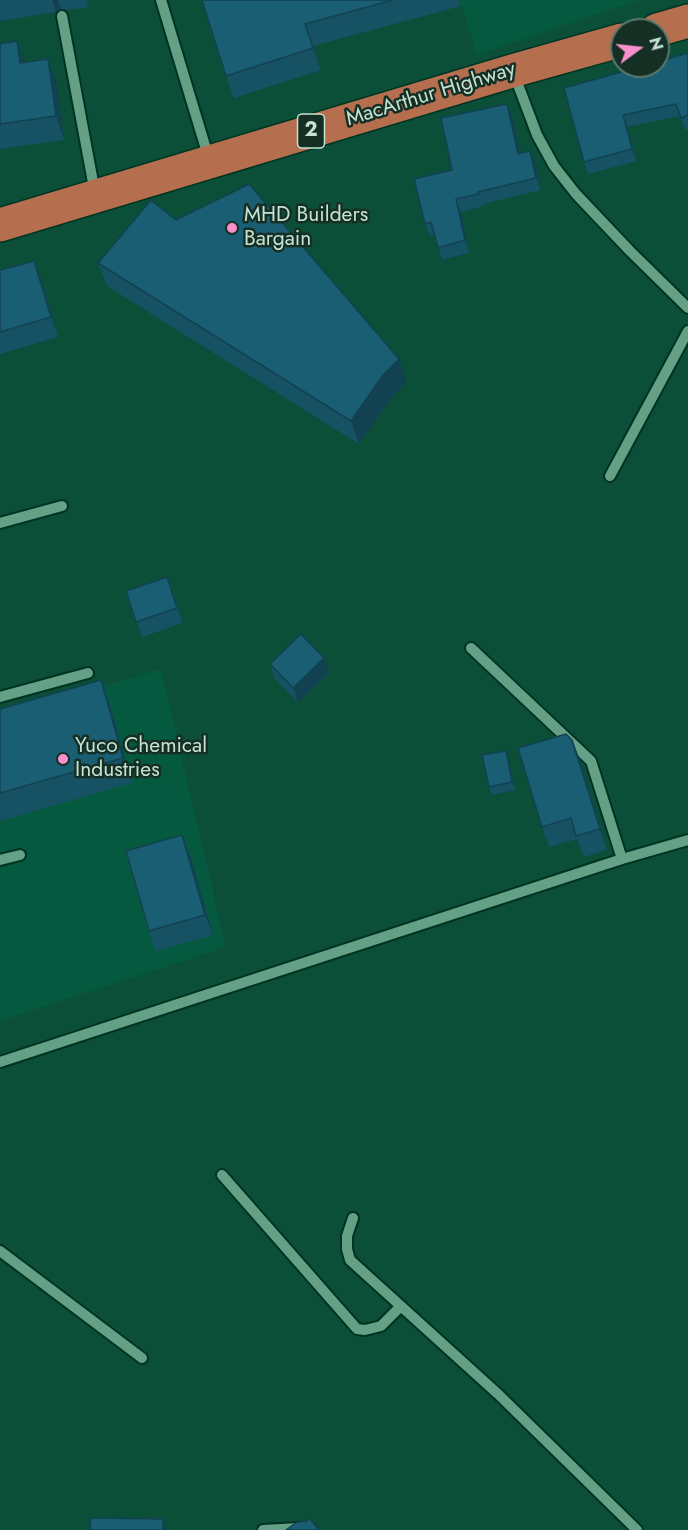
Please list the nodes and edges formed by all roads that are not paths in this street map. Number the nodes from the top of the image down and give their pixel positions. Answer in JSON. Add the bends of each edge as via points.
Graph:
{"nodes":[{"id":1,"x":161,"y":0,"type":"edge"},
{"id":2,"x":62,"y":16,"type":"dead end"},
{"id":3,"x":688,"y":21,"type":"edge"},
{"id":4,"x":670,"y":26,"type":"edge"},
{"id":5,"x":610,"y":43,"type":"edge"},
{"id":6,"x":512,"y":71,"type":"junction"},
{"id":7,"x":209,"y":162,"type":"junction"},
{"id":8,"x":96,"y":196,"type":"junction"},
{"id":9,"x":0,"y":225,"type":"edge"},
{"id":10,"x":688,"y":308,"type":"edge"},
{"id":11,"x":688,"y":331,"type":"edge"},
{"id":12,"x":610,"y":476,"type":"dead end"},
{"id":13,"x":62,"y":506,"type":"dead end"},
{"id":14,"x":0,"y":523,"type":"edge"},
{"id":15,"x":471,"y":648,"type":"dead end"},
{"id":16,"x":88,"y":673,"type":"dead end"},
{"id":17,"x":0,"y":697,"type":"edge"},
{"id":18,"x":688,"y":840,"type":"edge"},
{"id":19,"x":20,"y":855,"type":"dead end"},
{"id":20,"x":621,"y":859,"type":"junction"},
{"id":21,"x":0,"y":860,"type":"edge"},
{"id":22,"x":0,"y":1062,"type":"edge"},
{"id":23,"x":222,"y":1175,"type":"dead end"},
{"id":24,"x":353,"y":1218,"type":"dead end"},
{"id":25,"x":0,"y":1251,"type":"edge"},
{"id":26,"x":401,"y":1306,"type":"junction"},
{"id":27,"x":142,"y":1358,"type":"dead end"},
{"id":28,"x":310,"y":1528,"type":"edge"},
{"id":29,"x":263,"y":1530,"type":"edge"},
{"id":30,"x":637,"y":1530,"type":"edge"}],
"edges":[{"from":1,"to":7,"type":"street"},
{"from":2,"to":8,"type":"street"},
{"from":3,"to":4,"type":"highway"},
{"from":5,"to":6,"type":"highway","name":"MacArthur Highway","number":"2"},
{"from":6,"to":7,"type":"highway","name":"MacArthur Highway","number":"2"},
{"from":6,"to":10,"type":"street","via":[[537,135],[554,166],[576,194]]},
{"from":7,"to":8,"type":"highway","name":"MacArthur Highway","number":"2"},
{"from":8,"to":9,"type":"highway","name":"MacArthur Highway","number":"2"},
{"from":11,"to":12,"type":"street"},
{"from":13,"to":14,"type":"street"},
{"from":15,"to":20,"type":"street","via":[[591,761]]},
{"from":16,"to":17,"type":"street"},
{"from":18,"to":20,"type":"street"},
{"from":19,"to":21,"type":"street"},
{"from":20,"to":22,"type":"street"},
{"from":23,"to":26,"type":"street","via":[[357,1329],[381,1326]]},
{"from":24,"to":26,"type":"street","via":[[347,1249],[350,1260]]},
{"from":25,"to":27,"type":"street"},
{"from":26,"to":30,"type":"street"},
{"from":28,"to":29,"type":"street"}]}
